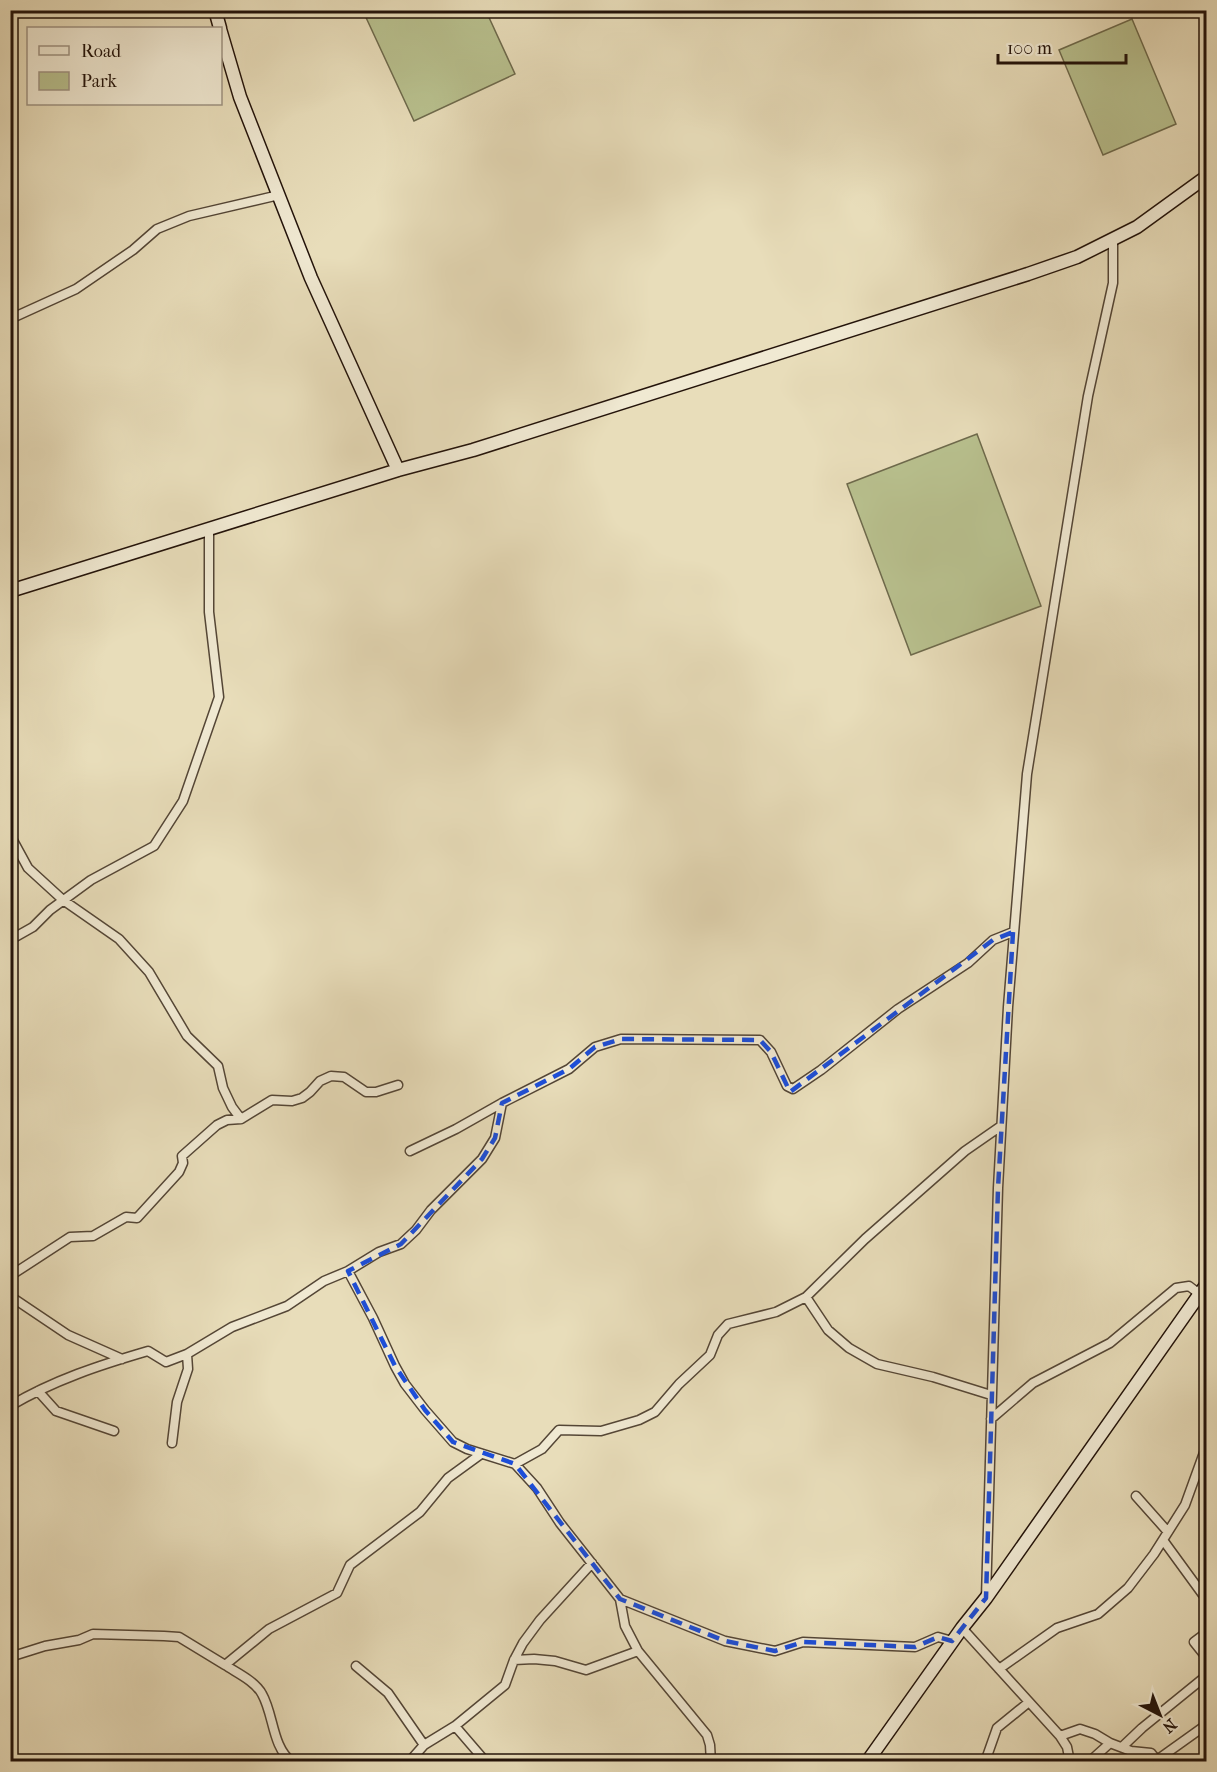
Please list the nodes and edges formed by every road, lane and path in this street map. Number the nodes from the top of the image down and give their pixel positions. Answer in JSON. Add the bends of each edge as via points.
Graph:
{"nodes":[{"id":1,"x":215,"y":10,"type":"edge"},
{"id":2,"x":219,"y":27,"type":"edge"},
{"id":3,"x":222,"y":36,"type":"edge"},
{"id":4,"x":1206,"y":177,"type":"edge"},
{"id":5,"x":279,"y":195,"type":"junction"},
{"id":6,"x":1113,"y":239,"type":"junction"},
{"id":7,"x":10,"y":319,"type":"edge"},
{"id":8,"x":398,"y":470,"type":"junction"},
{"id":9,"x":209,"y":528,"type":"junction"},
{"id":10,"x":10,"y":591,"type":"edge"},
{"id":11,"x":10,"y":835,"type":"edge"},
{"id":12,"x":63,"y":900,"type":"junction"},
{"id":13,"x":1013,"y":932,"type":"junction"},
{"id":14,"x":10,"y":940,"type":"edge"},
{"id":15,"x":398,"y":1085,"type":"dead end"},
{"id":16,"x":502,"y":1103,"type":"junction"},
{"id":17,"x":241,"y":1119,"type":"junction"},
{"id":18,"x":1001,"y":1126,"type":"junction"},
{"id":19,"x":410,"y":1151,"type":"dead end"},
{"id":20,"x":348,"y":1271,"type":"junction"},
{"id":21,"x":10,"y":1276,"type":"edge"},
{"id":22,"x":1205,"y":1293,"type":"edge"},
{"id":23,"x":10,"y":1296,"type":"edge"},
{"id":24,"x":806,"y":1297,"type":"junction"},
{"id":25,"x":187,"y":1354,"type":"junction"},
{"id":26,"x":122,"y":1359,"type":"junction"},
{"id":27,"x":38,"y":1391,"type":"junction"},
{"id":28,"x":992,"y":1395,"type":"junction"},
{"id":29,"x":12,"y":1404,"type":"edge"},
{"id":30,"x":991,"y":1419,"type":"junction"},
{"id":31,"x":114,"y":1431,"type":"dead end"},
{"id":32,"x":172,"y":1443,"type":"dead end"},
{"id":33,"x":1206,"y":1447,"type":"edge"},
{"id":34,"x":481,"y":1454,"type":"junction"},
{"id":35,"x":515,"y":1464,"type":"junction"},
{"id":36,"x":1136,"y":1496,"type":"dead end"},
{"id":37,"x":1166,"y":1536,"type":"junction"},
{"id":38,"x":592,"y":1563,"type":"junction"},
{"id":39,"x":986,"y":1598,"type":"junction"},
{"id":40,"x":620,"y":1599,"type":"junction"},
{"id":41,"x":1206,"y":1599,"type":"edge"},
{"id":42,"x":962,"y":1628,"type":"junction"},
{"id":43,"x":1206,"y":1633,"type":"edge"},
{"id":44,"x":952,"y":1641,"type":"junction"},
{"id":45,"x":638,"y":1652,"type":"junction"},
{"id":46,"x":10,"y":1657,"type":"edge"},
{"id":47,"x":1206,"y":1657,"type":"edge"},
{"id":48,"x":514,"y":1660,"type":"junction"},
{"id":49,"x":225,"y":1665,"type":"junction"},
{"id":50,"x":356,"y":1666,"type":"dead end"},
{"id":51,"x":999,"y":1669,"type":"junction"},
{"id":52,"x":1206,"y":1676,"type":"edge"},
{"id":53,"x":1029,"y":1702,"type":"junction"},
{"id":54,"x":455,"y":1726,"type":"junction"},
{"id":55,"x":1204,"y":1729,"type":"edge"},
{"id":56,"x":1060,"y":1736,"type":"junction"},
{"id":57,"x":1110,"y":1743,"type":"junction"},
{"id":58,"x":424,"y":1744,"type":"junction"},
{"id":59,"x":1122,"y":1747,"type":"junction"},
{"id":60,"x":292,"y":1761,"type":"edge"},
{"id":61,"x":409,"y":1761,"type":"edge"},
{"id":62,"x":486,"y":1761,"type":"edge"},
{"id":63,"x":711,"y":1761,"type":"edge"},
{"id":64,"x":867,"y":1761,"type":"edge"},
{"id":65,"x":985,"y":1761,"type":"edge"},
{"id":66,"x":1070,"y":1761,"type":"edge"},
{"id":67,"x":1089,"y":1761,"type":"edge"},
{"id":68,"x":1158,"y":1761,"type":"edge"}],
"edges":[{"from":1,"to":2,"type":"main road"},
{"from":3,"to":5,"type":"main road","via":[[240,96]]},
{"from":4,"to":6,"type":"main road","via":[[1137,227]]},
{"from":5,"to":7,"type":"street","via":[[189,216],[157,229],[76,289]]},
{"from":5,"to":8,"type":"main road","via":[[311,278]]},
{"from":6,"to":8,"type":"main road","via":[[1028,274],[473,450]]},
{"from":6,"to":13,"type":"street","via":[[1113,283],[1088,396],[1027,774]]},
{"from":8,"to":9,"type":"main road"},
{"from":9,"to":10,"type":"main road"},
{"from":9,"to":12,"type":"street","via":[[209,612],[219,697],[183,801],[154,846]]},
{"from":11,"to":12,"type":"street","via":[[28,868]]},
{"from":12,"to":14,"type":"street","via":[[33,927]]},
{"from":12,"to":17,"type":"street","via":[[119,939],[149,972],[187,1036],[218,1066],[232,1107]]},
{"from":13,"to":16,"type":"street","via":[[993,940],[968,963],[898,1009],[793,1089],[787,1086],[771,1052],[760,1040],[621,1039],[595,1047],[569,1069]]},
{"from":13,"to":18,"type":"street"},
{"from":15,"to":17,"type":"street","via":[[366,1092],[344,1077],[331,1076],[302,1098],[272,1100]]},
{"from":16,"to":19,"type":"street"},
{"from":16,"to":20,"type":"street","via":[[495,1138],[482,1160],[401,1244]]},
{"from":17,"to":21,"type":"street","via":[[217,1125],[189,1149],[182,1156],[179,1172],[137,1218],[126,1217],[93,1236],[70,1237]]},
{"from":18,"to":24,"type":"street","via":[[965,1151]]},
{"from":18,"to":28,"type":"street"},
{"from":20,"to":25,"type":"street","via":[[324,1281],[287,1306],[232,1327]]},
{"from":20,"to":34,"type":"street","via":[[405,1384],[453,1442]]},
{"from":22,"to":30,"type":"street","via":[[1189,1287],[1176,1288],[1110,1343],[1034,1383]]},
{"from":22,"to":39,"type":"main road"},
{"from":23,"to":26,"type":"street","via":[[68,1335]]},
{"from":24,"to":28,"type":"street","via":[[828,1330],[877,1364]]},
{"from":24,"to":35,"type":"street","via":[[776,1312],[728,1324],[718,1335],[710,1355],[655,1412],[601,1431],[560,1430],[542,1449]]},
{"from":25,"to":26,"type":"street","via":[[166,1362],[148,1351]]},
{"from":25,"to":32,"type":"street","via":[[188,1369],[177,1402]]},
{"from":26,"to":27,"type":"street"},
{"from":27,"to":29,"type":"street"},
{"from":27,"to":31,"type":"street","via":[[56,1411]]},
{"from":28,"to":30,"type":"street"},
{"from":30,"to":39,"type":"street"},
{"from":33,"to":37,"type":"street","via":[[1185,1505]]},
{"from":34,"to":35,"type":"street"},
{"from":34,"to":49,"type":"street","via":[[448,1478],[420,1512],[350,1565],[337,1593],[269,1629]]},
{"from":35,"to":38,"type":"street"},
{"from":36,"to":37,"type":"street"},
{"from":37,"to":41,"type":"street"},
{"from":37,"to":51,"type":"street","via":[[1128,1588],[1098,1614],[1057,1628]]},
{"from":38,"to":40,"type":"street"},
{"from":38,"to":48,"type":"street","via":[[540,1620]]},
{"from":39,"to":42,"type":"main road"},
{"from":40,"to":44,"type":"street","via":[[725,1641],[775,1651],[804,1642],[915,1647],[938,1636]]},
{"from":40,"to":45,"type":"street","via":[[625,1626]]},
{"from":42,"to":44,"type":"main road"},
{"from":42,"to":51,"type":"street"},
{"from":43,"to":47,"type":"street","via":[[1194,1642]]},
{"from":44,"to":64,"type":"main road"},
{"from":45,"to":48,"type":"street","via":[[586,1670],[555,1661]]},
{"from":45,"to":63,"type":"street","via":[[706,1735]]},
{"from":46,"to":49,"type":"street","via":[[93,1634],[164,1636],[179,1637]]},
{"from":48,"to":54,"type":"street","via":[[505,1685]]},
{"from":49,"to":60,"type":"street","via":[[261,1692],[278,1744]]},
{"from":50,"to":58,"type":"street","via":[[388,1693]]},
{"from":51,"to":53,"type":"street"},
{"from":52,"to":59,"type":"street"},
{"from":53,"to":56,"type":"street"},
{"from":53,"to":65,"type":"street","via":[[998,1728]]},
{"from":54,"to":58,"type":"street"},
{"from":54,"to":62,"type":"street"},
{"from":55,"to":68,"type":"street"},
{"from":56,"to":57,"type":"street","via":[[1080,1729]]},
{"from":56,"to":66,"type":"street"},
{"from":57,"to":59,"type":"street"},
{"from":57,"to":67,"type":"street"},
{"from":58,"to":61,"type":"street"},
{"from":59,"to":68,"type":"street","via":[[1151,1753]]}]}
